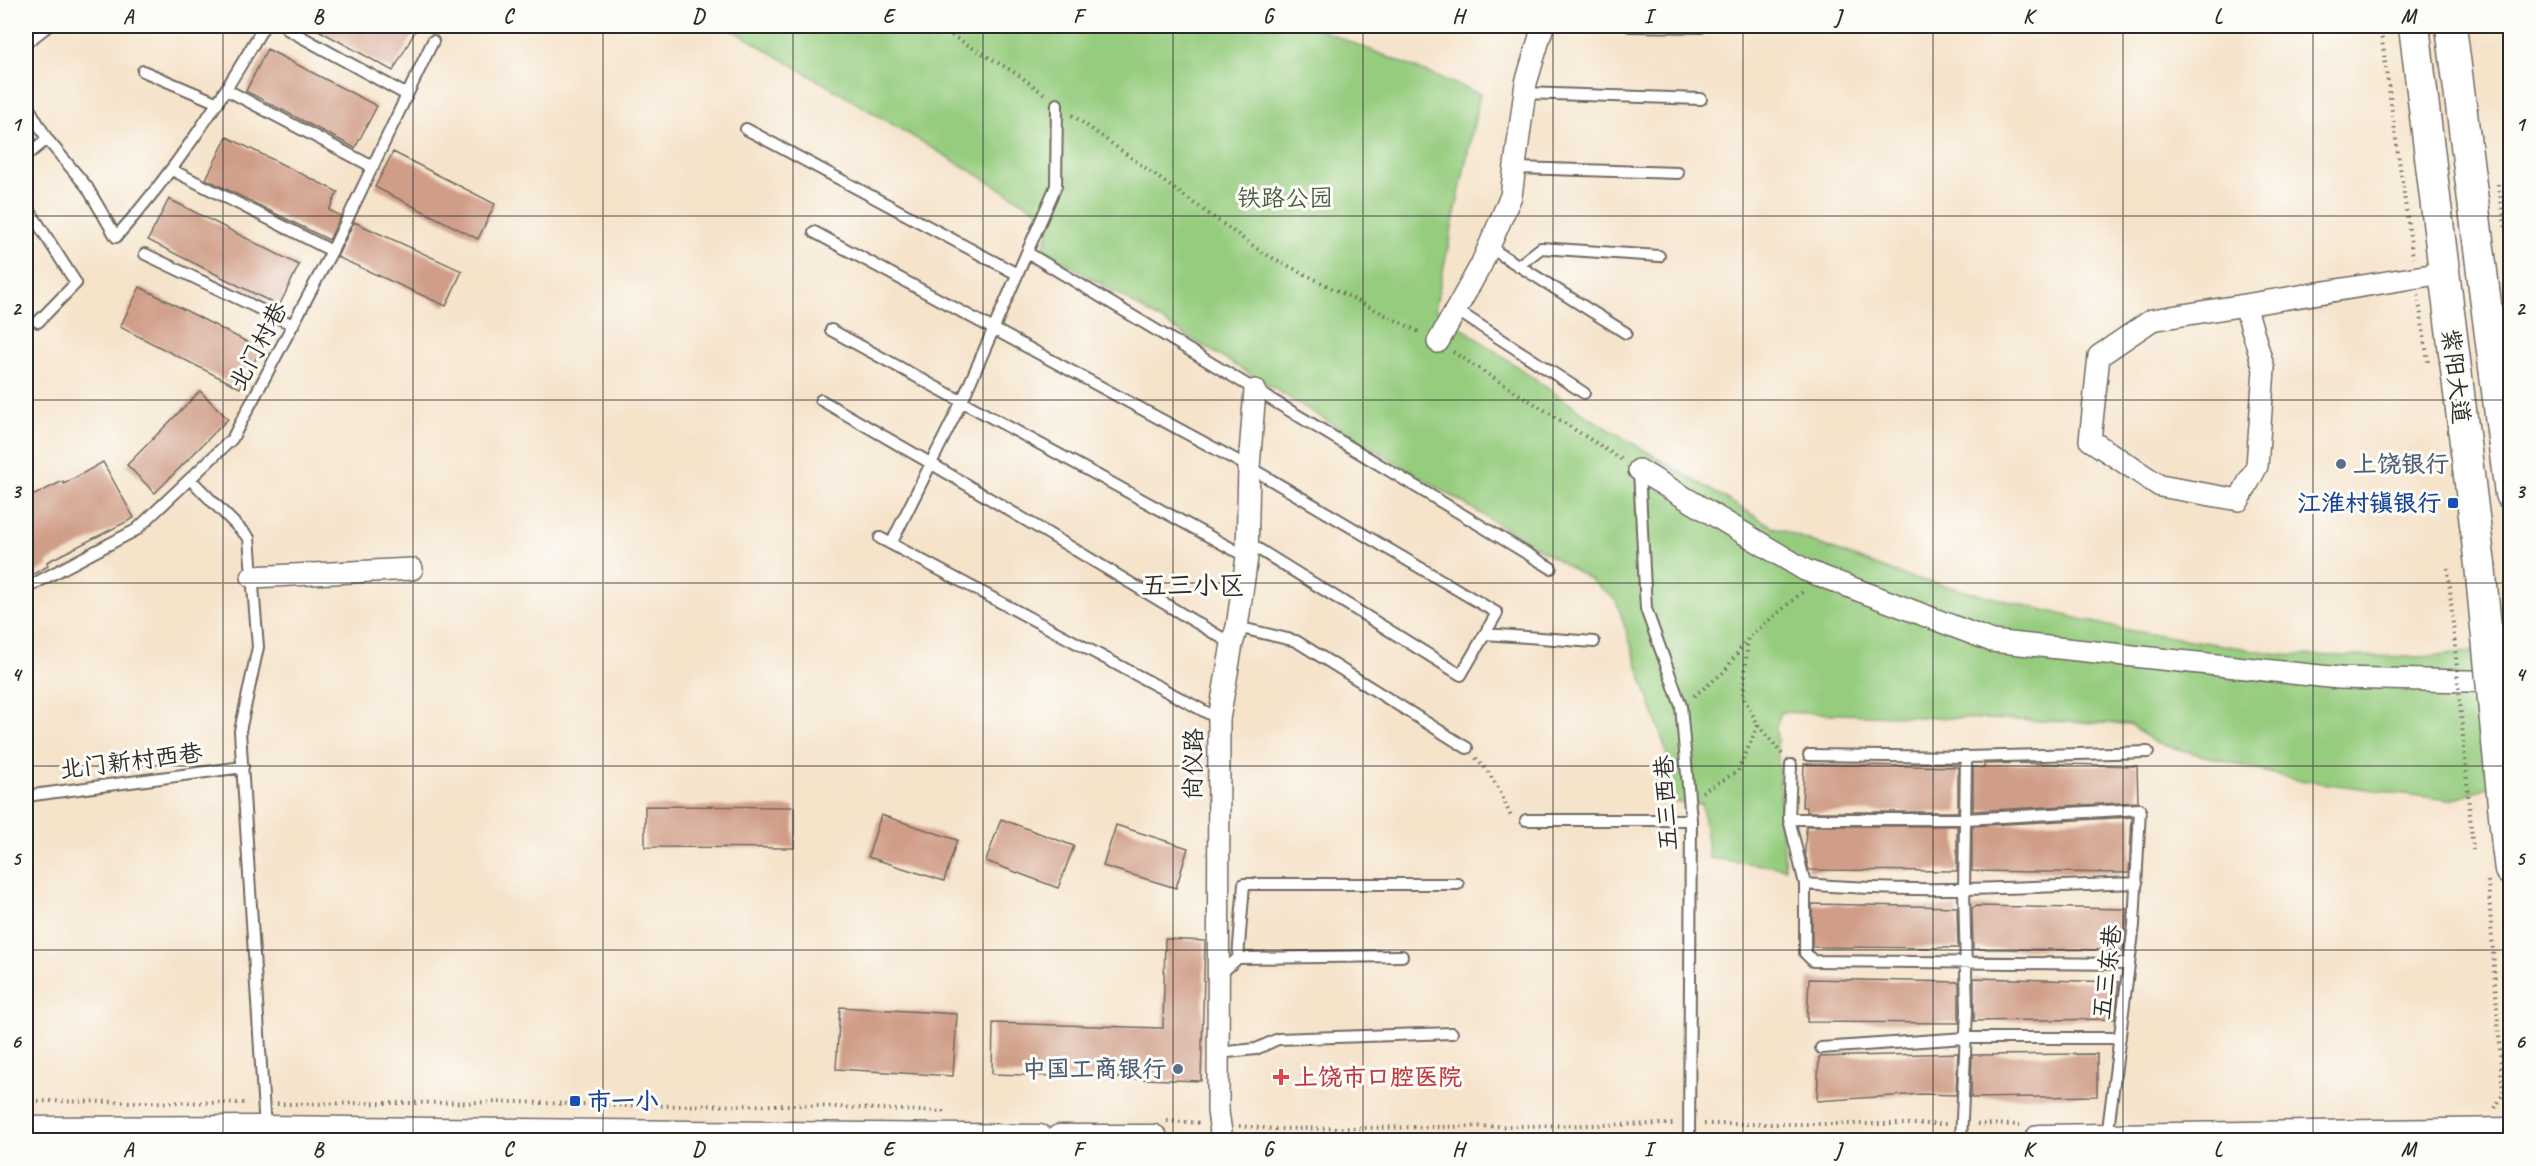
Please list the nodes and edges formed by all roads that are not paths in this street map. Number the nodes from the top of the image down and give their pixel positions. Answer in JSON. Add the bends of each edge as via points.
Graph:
{"nodes":[{"id":1,"x":48,"y":26,"type":"edge"},
{"id":2,"x":264,"y":26,"type":"edge"},
{"id":3,"x":1543,"y":26,"type":"edge"},
{"id":4,"x":1630,"y":26,"type":"edge"},
{"id":5,"x":2414,"y":26,"type":"edge"},
{"id":6,"x":2451,"y":26,"type":"edge"},
{"id":7,"x":1701,"y":27,"type":"dead end"},
{"id":8,"x":286,"y":29,"type":"dead end"},
{"id":9,"x":433,"y":41,"type":"dead end"},
{"id":10,"x":26,"y":43,"type":"edge"},
{"id":11,"x":143,"y":71,"type":"dead end"},
{"id":12,"x":227,"y":90,"type":"junction"},
{"id":13,"x":1524,"y":93,"type":"junction"},
{"id":14,"x":407,"y":95,"type":"junction"},
{"id":15,"x":1701,"y":99,"type":"dead end"},
{"id":16,"x":26,"y":103,"type":"edge"},
{"id":17,"x":218,"y":103,"type":"junction"},
{"id":18,"x":1057,"y":104,"type":"road end"},
{"id":19,"x":746,"y":129,"type":"dead end"},
{"id":20,"x":48,"y":139,"type":"junction"},
{"id":21,"x":26,"y":156,"type":"edge"},
{"id":22,"x":373,"y":167,"type":"junction"},
{"id":23,"x":1515,"y":168,"type":"junction"},
{"id":24,"x":171,"y":170,"type":"junction"},
{"id":25,"x":1678,"y":172,"type":"dead end"},
{"id":26,"x":26,"y":205,"type":"edge"},
{"id":27,"x":814,"y":232,"type":"dead end"},
{"id":28,"x":1489,"y":247,"type":"junction"},
{"id":29,"x":332,"y":251,"type":"junction"},
{"id":30,"x":1028,"y":253,"type":"junction"},
{"id":31,"x":145,"y":254,"type":"dead end"},
{"id":32,"x":1659,"y":255,"type":"dead end"},
{"id":33,"x":1518,"y":266,"type":"junction"},
{"id":34,"x":2443,"y":273,"type":"junction"},
{"id":35,"x":1017,"y":274,"type":"junction"},
{"id":36,"x":2245,"y":305,"type":"junction"},
{"id":37,"x":1456,"y":310,"type":"junction"},
{"id":38,"x":38,"y":322,"type":"dead end"},
{"id":39,"x":293,"y":325,"type":"junction"},
{"id":40,"x":993,"y":329,"type":"junction"},
{"id":41,"x":831,"y":330,"type":"dead end"},
{"id":42,"x":1626,"y":333,"type":"dead end"},
{"id":43,"x":1438,"y":342,"type":"road end"},
{"id":44,"x":1255,"y":390,"type":"junction"},
{"id":45,"x":1584,"y":393,"type":"dead end"},
{"id":46,"x":821,"y":400,"type":"dead end"},
{"id":47,"x":962,"y":401,"type":"junction"},
{"id":48,"x":932,"y":464,"type":"junction"},
{"id":49,"x":1249,"y":467,"type":"junction"},
{"id":50,"x":1639,"y":470,"type":"joint"},
{"id":51,"x":190,"y":479,"type":"junction"},
{"id":52,"x":2510,"y":483,"type":"edge"},
{"id":53,"x":880,"y":538,"type":"dead end"},
{"id":54,"x":891,"y":544,"type":"junction"},
{"id":55,"x":1247,"y":550,"type":"junction"},
{"id":56,"x":1551,"y":568,"type":"dead end"},
{"id":57,"x":412,"y":569,"type":"dead end"},
{"id":58,"x":252,"y":577,"type":"junction"},
{"id":59,"x":26,"y":588,"type":"edge"},
{"id":60,"x":1485,"y":634,"type":"junction"},
{"id":61,"x":1234,"y":635,"type":"junction"},
{"id":62,"x":1594,"y":642,"type":"dead end"},
{"id":63,"x":2511,"y":682,"type":"edge"},
{"id":64,"x":1219,"y":719,"type":"junction"},
{"id":65,"x":1467,"y":748,"type":"road end"},
{"id":66,"x":2148,"y":752,"type":"dead end"},
{"id":67,"x":1809,"y":755,"type":"dead end"},
{"id":68,"x":1966,"y":758,"type":"junction"},
{"id":69,"x":1791,"y":765,"type":"road end"},
{"id":70,"x":243,"y":767,"type":"junction"},
{"id":71,"x":26,"y":796,"type":"edge"},
{"id":72,"x":1789,"y":819,"type":"junction"},
{"id":73,"x":1965,"y":819,"type":"junction"},
{"id":74,"x":1526,"y":820,"type":"road end"},
{"id":75,"x":1691,"y":820,"type":"junction"},
{"id":76,"x":2502,"y":863,"type":"edge"},
{"id":77,"x":1458,"y":884,"type":"dead end"},
{"id":78,"x":1806,"y":884,"type":"junction"},
{"id":79,"x":2137,"y":884,"type":"junction"},
{"id":80,"x":1964,"y":890,"type":"junction"},
{"id":81,"x":1402,"y":956,"type":"dead end"},
{"id":82,"x":1238,"y":958,"type":"junction"},
{"id":83,"x":1965,"y":964,"type":"junction"},
{"id":84,"x":2129,"y":964,"type":"junction"},
{"id":85,"x":1218,"y":976,"type":"junction"},
{"id":86,"x":1452,"y":1033,"type":"dead end"},
{"id":87,"x":1965,"y":1038,"type":"junction"},
{"id":88,"x":2120,"y":1038,"type":"junction"},
{"id":89,"x":1821,"y":1048,"type":"dead end"},
{"id":90,"x":1218,"y":1053,"type":"junction"},
{"id":91,"x":265,"y":1117,"type":"junction"},
{"id":92,"x":2500,"y":1126,"type":"edge"},
{"id":93,"x":1158,"y":1131,"type":"edge"},
{"id":94,"x":26,"y":1132,"type":"edge"},
{"id":95,"x":1221,"y":1132,"type":"edge"},
{"id":96,"x":2030,"y":1133,"type":"edge"},
{"id":97,"x":2106,"y":1139,"type":"edge"},
{"id":98,"x":1039,"y":1140,"type":"edge"},
{"id":99,"x":1060,"y":1140,"type":"edge"},
{"id":100,"x":1689,"y":1140,"type":"edge"},
{"id":101,"x":1961,"y":1140,"type":"edge"}],
"edges":[{"from":1,"to":10,"type":"lane"},
{"from":2,"to":12,"type":"lane"},
{"from":3,"to":13,"type":"street"},
{"from":4,"to":7,"type":"lane"},
{"from":5,"to":34,"type":"main road","name":"紫阳大道"},
{"from":6,"to":52,"type":"main road","name":"紫阳大道"},
{"from":8,"to":14,"type":"lane"},
{"from":9,"to":14,"type":"lane","name":"北门村巷"},
{"from":11,"to":17,"type":"lane"},
{"from":12,"to":17,"type":"lane"},
{"from":12,"to":22,"type":"lane"},
{"from":13,"to":15,"type":"lane"},
{"from":13,"to":23,"type":"street"},
{"from":14,"to":22,"type":"lane","name":"北门村巷"},
{"from":16,"to":20,"type":"lane"},
{"from":17,"to":24,"type":"lane"},
{"from":18,"to":30,"type":"lane","via":[[1056,186]]},
{"from":19,"to":35,"type":"lane"},
{"from":20,"to":21,"type":"lane"},
{"from":20,"to":24,"type":"lane","via":[[87,187],[116,237]]},
{"from":22,"to":29,"type":"lane","name":"北门村巷"},
{"from":23,"to":25,"type":"lane"},
{"from":23,"to":28,"type":"street","via":[[1511,196]]},
{"from":24,"to":29,"type":"lane"},
{"from":26,"to":38,"type":"lane","via":[[76,283]]},
{"from":27,"to":40,"type":"lane"},
{"from":28,"to":33,"type":"lane"},
{"from":28,"to":37,"type":"street"},
{"from":29,"to":39,"type":"lane","name":"北门村巷"},
{"from":30,"to":35,"type":"lane"},
{"from":30,"to":44,"type":"lane"},
{"from":31,"to":39,"type":"lane"},
{"from":32,"to":33,"type":"lane","via":[[1541,248]]},
{"from":33,"to":42,"type":"lane"},
{"from":34,"to":36,"type":"street"},
{"from":34,"to":76,"type":"main road","name":"紫阳大道","bridge":true,"via":[[2480,566]]},
{"from":35,"to":40,"type":"lane"},
{"from":36,"to":36,"type":"street","via":[[2152,320],[2099,356],[2090,440],[2160,486],[2238,500],[2257,466],[2264,369]]},
{"from":37,"to":43,"type":"street"},
{"from":37,"to":45,"type":"lane"},
{"from":39,"to":51,"type":"lane","name":"北门村巷","via":[[232,439]]},
{"from":40,"to":47,"type":"lane"},
{"from":40,"to":49,"type":"lane"},
{"from":41,"to":47,"type":"lane"},
{"from":44,"to":49,"type":"street","name":"尚仪路"},
{"from":44,"to":56,"type":"lane"},
{"from":46,"to":48,"type":"lane"},
{"from":47,"to":48,"type":"lane"},
{"from":47,"to":55,"type":"lane"},
{"from":48,"to":54,"type":"lane"},
{"from":48,"to":61,"type":"lane"},
{"from":49,"to":55,"type":"street","name":"尚仪路"},
{"from":49,"to":60,"type":"lane","via":[[1497,613]]},
{"from":50,"to":63,"type":"street","via":[[1805,570],[1992,641],[2339,678]]},
{"from":50,"to":75,"type":"lane","name":"五三西巷","via":[[1646,609],[1681,706]]},
{"from":51,"to":58,"type":"lane","via":[[249,538]]},
{"from":51,"to":59,"type":"lane","name":"北门村巷","via":[[136,530]]},
{"from":53,"to":54,"type":"lane"},
{"from":54,"to":64,"type":"lane"},
{"from":55,"to":60,"type":"lane","via":[[1461,675]]},
{"from":55,"to":61,"type":"street","name":"尚仪路"},
{"from":57,"to":58,"type":"street"},
{"from":58,"to":70,"type":"lane","via":[[258,647],[240,731]]},
{"from":60,"to":62,"type":"lane"},
{"from":61,"to":64,"type":"street","name":"尚仪路"},
{"from":61,"to":65,"type":"lane","via":[[1296,641]]},
{"from":64,"to":85,"type":"street","name":"尚仪路"},
{"from":66,"to":68,"type":"lane"},
{"from":67,"to":68,"type":"lane"},
{"from":68,"to":73,"type":"lane"},
{"from":69,"to":72,"type":"lane"},
{"from":70,"to":71,"type":"lane","name":"北门新村西巷"},
{"from":70,"to":91,"type":"lane"},
{"from":72,"to":73,"type":"lane"},
{"from":72,"to":78,"type":"lane"},
{"from":73,"to":79,"type":"lane","name":"五三东巷","via":[[2140,809]]},
{"from":73,"to":80,"type":"lane"},
{"from":74,"to":75,"type":"lane"},
{"from":75,"to":100,"type":"lane","name":"五三西巷"},
{"from":77,"to":82,"type":"lane","via":[[1244,884]]},
{"from":78,"to":80,"type":"lane","via":[[1858,889]]},
{"from":78,"to":83,"type":"lane","via":[[1805,953],[1814,961]]},
{"from":79,"to":80,"type":"lane"},
{"from":79,"to":84,"type":"lane","name":"五三东巷"},
{"from":80,"to":83,"type":"lane"},
{"from":81,"to":82,"type":"lane"},
{"from":82,"to":85,"type":"lane"},
{"from":83,"to":84,"type":"lane"},
{"from":83,"to":87,"type":"lane"},
{"from":84,"to":88,"type":"lane","name":"五三东巷"},
{"from":85,"to":90,"type":"street","name":"尚仪路"},
{"from":86,"to":90,"type":"lane","via":[[1278,1039],[1256,1049]]},
{"from":87,"to":88,"type":"lane"},
{"from":87,"to":89,"type":"lane"},
{"from":87,"to":101,"type":"lane"},
{"from":88,"to":97,"type":"lane","name":"五三东巷"},
{"from":90,"to":95,"type":"street","name":"尚仪路"},
{"from":91,"to":94,"type":"main road"},
{"from":91,"to":98,"type":"main road"},
{"from":92,"to":97,"type":"main road"},
{"from":93,"to":99,"type":"main road"},
{"from":96,"to":97,"type":"main road"}]}
